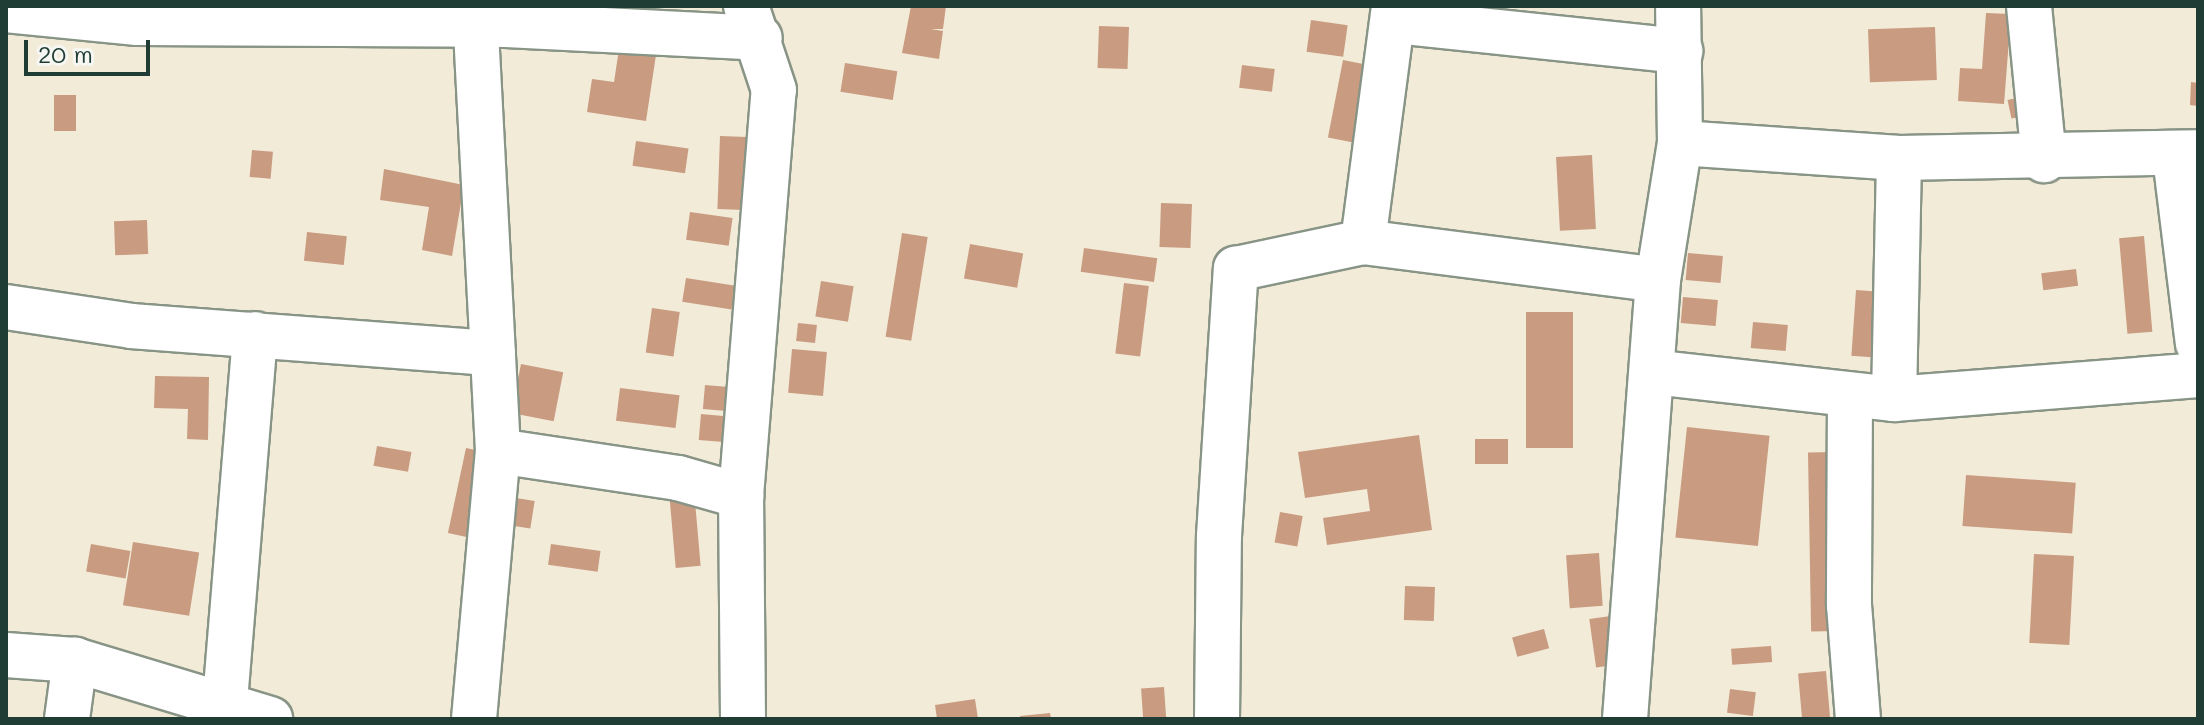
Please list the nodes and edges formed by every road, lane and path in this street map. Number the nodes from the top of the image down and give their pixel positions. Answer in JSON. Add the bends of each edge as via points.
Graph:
{"nodes":[{"id":1,"x":1678,"y":6,"type":"edge"},
{"id":2,"x":2029,"y":6,"type":"edge"},
{"id":3,"x":6,"y":10,"type":"edge"},
{"id":4,"x":1394,"y":13,"type":"edge"},
{"id":5,"x":753,"y":22,"type":"edge"},
{"id":6,"x":476,"y":25,"type":"junction"},
{"id":7,"x":1680,"y":51,"type":"junction"},
{"id":8,"x":1680,"y":143,"type":"junction"},
{"id":9,"x":2187,"y":154,"type":"edge"},
{"id":10,"x":1899,"y":158,"type":"junction"},
{"id":11,"x":2044,"y":160,"type":"junction"},
{"id":12,"x":1363,"y":242,"type":"junction"},
{"id":13,"x":1658,"y":280,"type":"junction"},
{"id":14,"x":6,"y":307,"type":"edge"},
{"id":15,"x":255,"y":334,"type":"junction"},
{"id":16,"x":2198,"y":344,"type":"edge"},
{"id":17,"x":493,"y":353,"type":"junction"},
{"id":18,"x":1652,"y":372,"type":"junction"},
{"id":19,"x":2198,"y":375,"type":"edge"},
{"id":20,"x":1850,"y":396,"type":"junction"},
{"id":21,"x":1894,"y":399,"type":"junction"},
{"id":22,"x":498,"y":451,"type":"junction"},
{"id":23,"x":741,"y":496,"type":"junction"},
{"id":24,"x":6,"y":655,"type":"edge"},
{"id":25,"x":75,"y":660,"type":"junction"},
{"id":26,"x":225,"y":701,"type":"junction"},
{"id":27,"x":67,"y":719,"type":"edge"},
{"id":28,"x":270,"y":719,"type":"edge"},
{"id":29,"x":474,"y":719,"type":"edge"},
{"id":30,"x":743,"y":719,"type":"edge"},
{"id":31,"x":1217,"y":719,"type":"edge"},
{"id":32,"x":1625,"y":719,"type":"edge"},
{"id":33,"x":1858,"y":719,"type":"edge"}],
"edges":[{"from":1,"to":7,"type":"street"},
{"from":2,"to":11,"type":"street"},
{"from":3,"to":6,"type":"street","via":[[137,23]]},
{"from":4,"to":7,"type":"street"},
{"from":4,"to":12,"type":"street"},
{"from":5,"to":6,"type":"street"},
{"from":5,"to":23,"type":"street","via":[[774,90]]},
{"from":6,"to":17,"type":"street"},
{"from":7,"to":8,"type":"street"},
{"from":8,"to":10,"type":"street"},
{"from":8,"to":13,"type":"street"},
{"from":9,"to":11,"type":"street"},
{"from":9,"to":16,"type":"street"},
{"from":10,"to":11,"type":"street"},
{"from":10,"to":21,"type":"street"},
{"from":12,"to":13,"type":"street"},
{"from":12,"to":31,"type":"street","via":[[1236,269],[1220,520]]},
{"from":13,"to":18,"type":"street"},
{"from":14,"to":15,"type":"street"},
{"from":15,"to":17,"type":"street"},
{"from":15,"to":26,"type":"street"},
{"from":17,"to":22,"type":"street"},
{"from":18,"to":20,"type":"street"},
{"from":18,"to":32,"type":"street"},
{"from":19,"to":21,"type":"street"},
{"from":20,"to":21,"type":"street"},
{"from":20,"to":33,"type":"street","via":[[1849,605]]},
{"from":22,"to":23,"type":"street","via":[[678,478]]},
{"from":22,"to":29,"type":"street"},
{"from":23,"to":30,"type":"street"},
{"from":24,"to":25,"type":"street"},
{"from":25,"to":26,"type":"street"},
{"from":25,"to":27,"type":"street"},
{"from":26,"to":28,"type":"street"}]}
